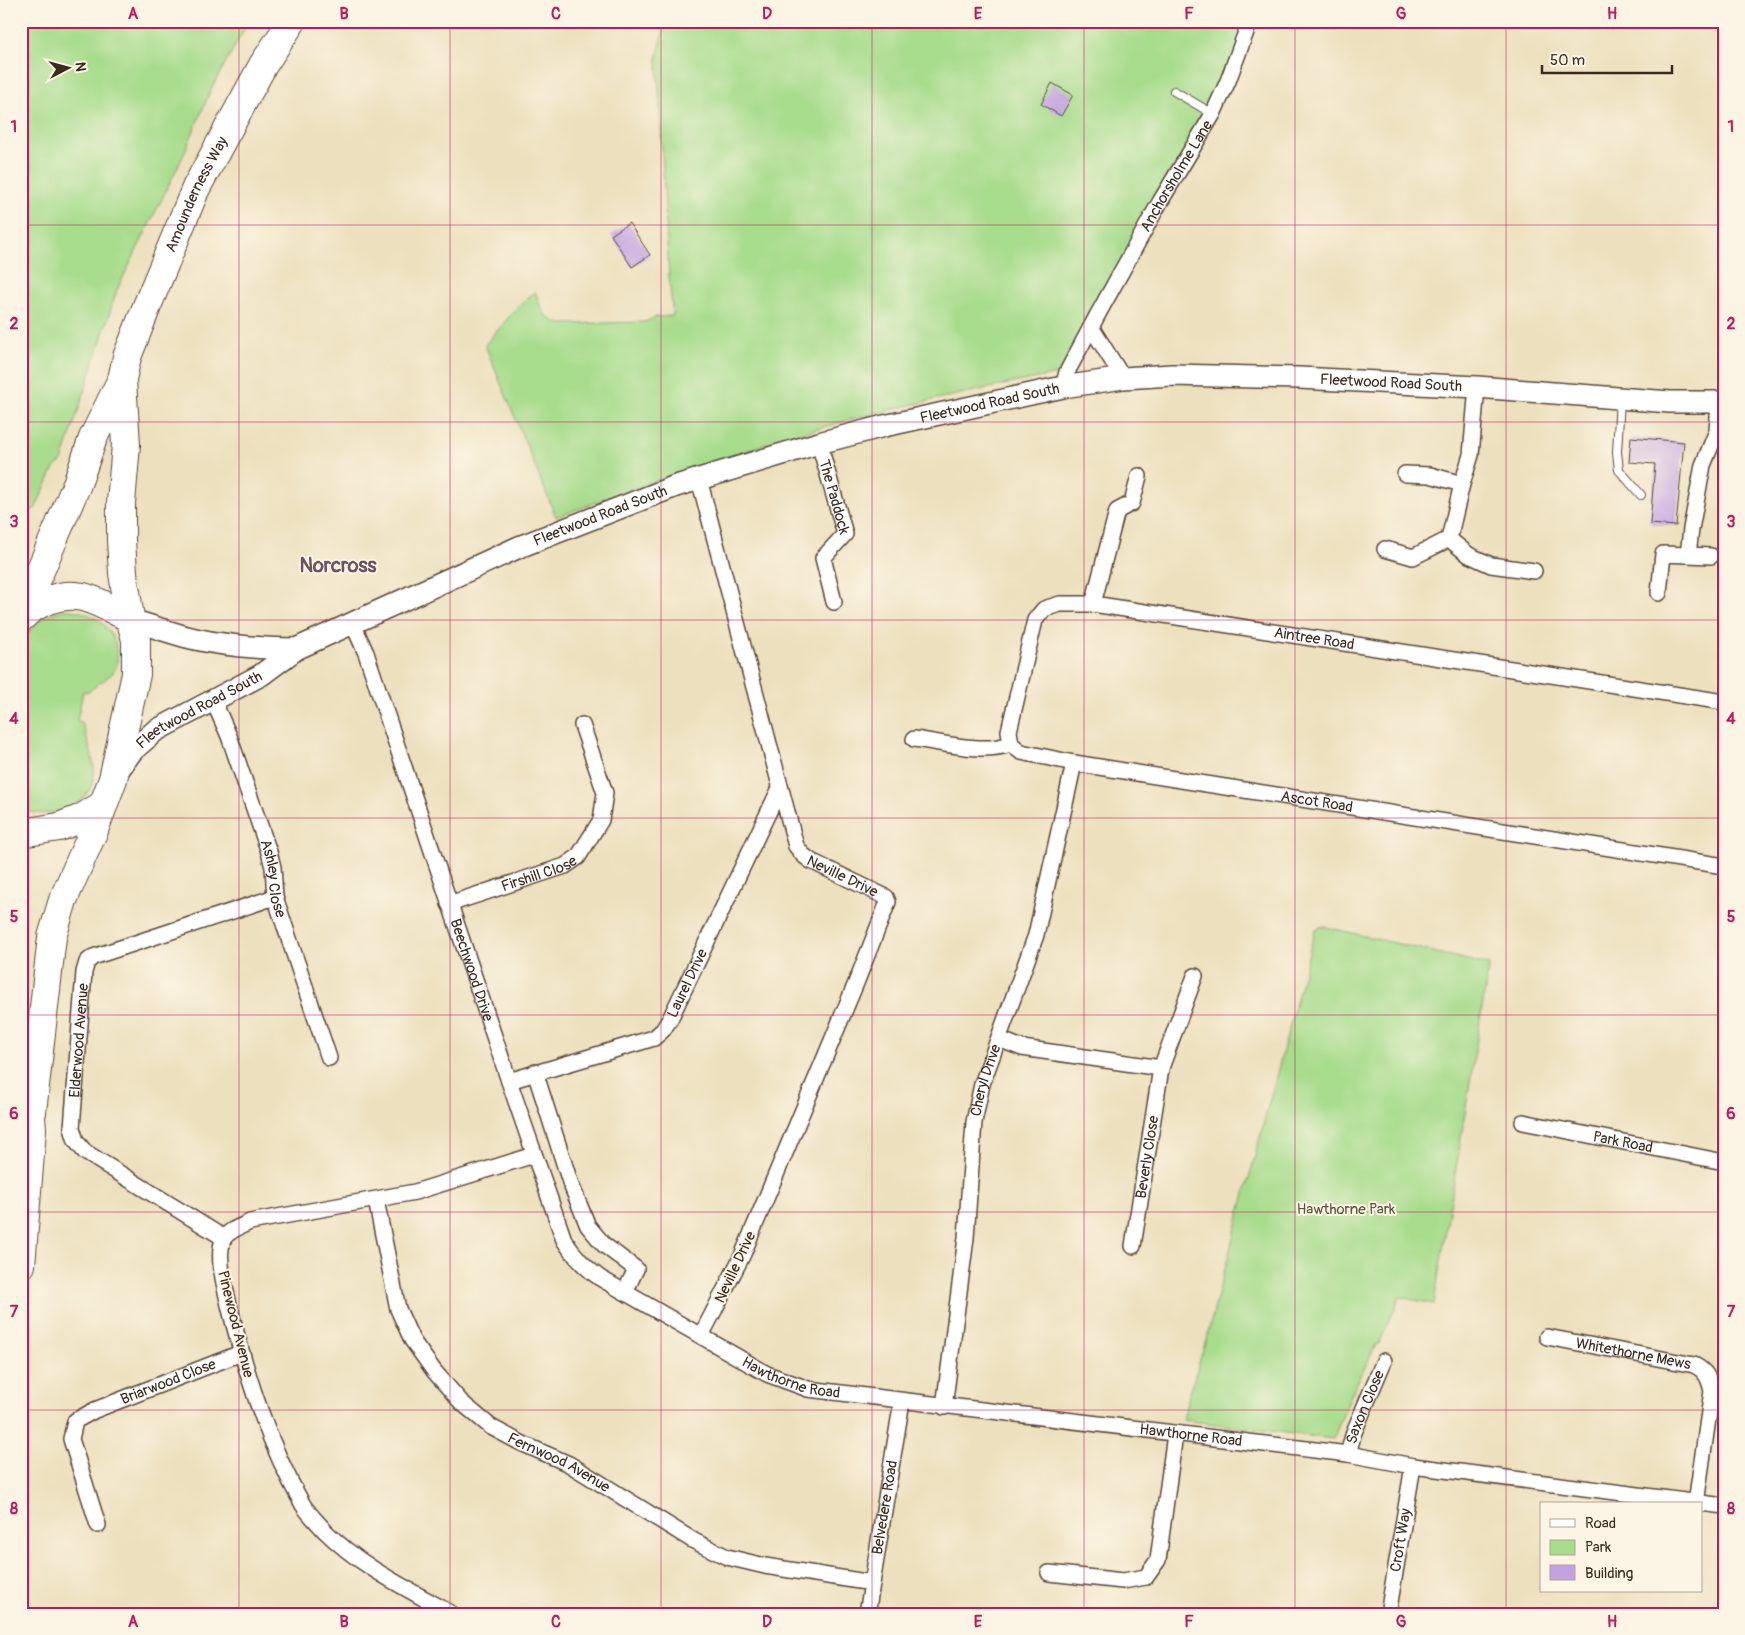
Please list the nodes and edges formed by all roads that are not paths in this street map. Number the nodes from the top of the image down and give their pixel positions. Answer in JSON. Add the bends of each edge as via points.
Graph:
{"nodes":[{"id":1,"x":292,"y":21,"type":"edge"},
{"id":2,"x":1250,"y":21,"type":"edge"},
{"id":3,"x":1174,"y":91,"type":"dead end"},
{"id":4,"x":1213,"y":114,"type":"junction"},
{"id":5,"x":1091,"y":327,"type":"junction"},
{"id":6,"x":1123,"y":378,"type":"junction"},
{"id":7,"x":122,"y":379,"type":"junction"},
{"id":8,"x":1063,"y":387,"type":"junction"},
{"id":9,"x":1478,"y":387,"type":"junction"},
{"id":10,"x":1620,"y":398,"type":"junction"},
{"id":11,"x":1721,"y":402,"type":"edge"},
{"id":12,"x":819,"y":443,"type":"junction"},
{"id":13,"x":1405,"y":474,"type":"dead end"},
{"id":14,"x":1139,"y":476,"type":"dead end"},
{"id":15,"x":699,"y":479,"type":"junction"},
{"id":16,"x":1462,"y":484,"type":"junction"},
{"id":17,"x":1641,"y":496,"type":"dead end"},
{"id":18,"x":1449,"y":539,"type":"junction"},
{"id":19,"x":1385,"y":549,"type":"dead end"},
{"id":20,"x":1688,"y":555,"type":"junction"},
{"id":21,"x":1711,"y":556,"type":"dead end"},
{"id":22,"x":1534,"y":571,"type":"dead end"},
{"id":23,"x":1659,"y":593,"type":"dead end"},
{"id":24,"x":834,"y":602,"type":"dead end"},
{"id":25,"x":1093,"y":604,"type":"junction"},
{"id":26,"x":21,"y":608,"type":"edge"},
{"id":27,"x":21,"y":618,"type":"edge"},
{"id":28,"x":130,"y":619,"type":"junction"},
{"id":29,"x":353,"y":624,"type":"junction"},
{"id":30,"x":296,"y":649,"type":"junction"},
{"id":31,"x":213,"y":700,"type":"junction"},
{"id":32,"x":1724,"y":702,"type":"edge"},
{"id":33,"x":582,"y":725,"type":"dead end"},
{"id":34,"x":914,"y":739,"type":"dead end"},
{"id":35,"x":1011,"y":744,"type":"junction"},
{"id":36,"x":1074,"y":763,"type":"junction"},
{"id":37,"x":113,"y":779,"type":"junction"},
{"id":38,"x":780,"y":788,"type":"junction"},
{"id":39,"x":103,"y":805,"type":"junction"},
{"id":40,"x":21,"y":833,"type":"edge"},
{"id":41,"x":1724,"y":866,"type":"edge"},
{"id":42,"x":275,"y":897,"type":"junction"},
{"id":43,"x":450,"y":904,"type":"junction"},
{"id":44,"x":1195,"y":976,"type":"dead end"},
{"id":45,"x":999,"y":1040,"type":"junction"},
{"id":46,"x":21,"y":1053,"type":"edge"},
{"id":47,"x":329,"y":1058,"type":"dead end"},
{"id":48,"x":1161,"y":1068,"type":"junction"},
{"id":49,"x":535,"y":1072,"type":"junction"},
{"id":50,"x":508,"y":1081,"type":"junction"},
{"id":51,"x":32,"y":1112,"type":"junction"},
{"id":52,"x":1523,"y":1122,"type":"dead end"},
{"id":53,"x":534,"y":1156,"type":"junction"},
{"id":54,"x":1724,"y":1162,"type":"edge"},
{"id":55,"x":376,"y":1200,"type":"junction"},
{"id":56,"x":224,"y":1238,"type":"junction"},
{"id":57,"x":1134,"y":1246,"type":"dead end"},
{"id":58,"x":21,"y":1265,"type":"edge"},
{"id":59,"x":624,"y":1292,"type":"junction"},
{"id":60,"x":673,"y":1320,"type":"joint"},
{"id":61,"x":701,"y":1336,"type":"junction"},
{"id":62,"x":1547,"y":1337,"type":"dead end"},
{"id":63,"x":241,"y":1353,"type":"junction"},
{"id":64,"x":1384,"y":1361,"type":"dead end"},
{"id":65,"x":902,"y":1401,"type":"junction"},
{"id":66,"x":944,"y":1406,"type":"junction"},
{"id":67,"x":1175,"y":1434,"type":"junction"},
{"id":68,"x":1348,"y":1454,"type":"junction"},
{"id":69,"x":1413,"y":1466,"type":"junction"},
{"id":70,"x":1683,"y":1502,"type":"edge"},
{"id":71,"x":1690,"y":1502,"type":"edge"},
{"id":72,"x":1702,"y":1504,"type":"edge"},
{"id":73,"x":1724,"y":1506,"type":"edge"},
{"id":74,"x":98,"y":1525,"type":"dead end"},
{"id":75,"x":1049,"y":1573,"type":"dead end"},
{"id":76,"x":872,"y":1583,"type":"junction"},
{"id":77,"x":452,"y":1614,"type":"edge"},
{"id":78,"x":867,"y":1614,"type":"edge"},
{"id":79,"x":1388,"y":1614,"type":"edge"}],
"edges":[{"from":1,"to":7,"type":"highway","name":"Amounderness Way","via":[[263,65],[196,188],[140,323]]},
{"from":2,"to":4,"type":"street","name":"Anchorsholme Lane"},
{"from":3,"to":4,"type":"lane"},
{"from":4,"to":5,"type":"street","name":"Anchorsholme Lane"},
{"from":5,"to":6,"type":"street"},
{"from":5,"to":8,"type":"street","name":"Anchorsholme Lane","via":[[1067,372]]},
{"from":6,"to":8,"type":"main road","name":"Fleetwood Road South"},
{"from":6,"to":9,"type":"main road","name":"Fleetwood Road South","via":[[1254,376]]},
{"from":7,"to":26,"type":"highway","name":"Amounderness Way","via":[[93,438],[77,484]]},
{"from":7,"to":28,"type":"highway","name":"Amounderness Way","via":[[126,445],[121,540]]},
{"from":8,"to":12,"type":"main road","name":"Fleetwood Road South"},
{"from":9,"to":10,"type":"main road","name":"Fleetwood Road South"},
{"from":9,"to":16,"type":"street","via":[[1471,455]]},
{"from":10,"to":11,"type":"main road","name":"Fleetwood Road South"},
{"from":10,"to":17,"type":"lane","via":[[1619,470]]},
{"from":11,"to":20,"type":"street","via":[[1717,431],[1703,465]]},
{"from":12,"to":15,"type":"main road","name":"Fleetwood Road South"},
{"from":12,"to":24,"type":"street","name":"The Paddock","via":[[844,534],[823,558]]},
{"from":13,"to":16,"type":"street","via":[[1430,475]]},
{"from":14,"to":25,"type":"street","via":[[1132,503],[1117,511]]},
{"from":15,"to":29,"type":"main road","name":"Fleetwood Road South","via":[[519,547]]},
{"from":15,"to":38,"type":"street","name":"Neville Drive"},
{"from":16,"to":18,"type":"street"},
{"from":18,"to":19,"type":"street","via":[[1413,557]]},
{"from":18,"to":22,"type":"street","via":[[1470,555],[1491,565]]},
{"from":20,"to":21,"type":"street"},
{"from":20,"to":23,"type":"street","via":[[1662,554]]},
{"from":25,"to":32,"type":"street","name":"Aintree Road"},
{"from":25,"to":35,"type":"street","name":"Aintree Road","via":[[1060,604],[1044,609],[1035,620],[1009,731]]},
{"from":27,"to":28,"type":"highway","via":[[50,600],[74,596],[91,600]]},
{"from":28,"to":30,"type":"main road","name":"Fleetwood Road South","via":[[205,641]]},
{"from":28,"to":37,"type":"highway","name":"Amounderness Way","via":[[136,640],[136,674]]},
{"from":29,"to":30,"type":"main road","name":"Fleetwood Road South"},
{"from":29,"to":43,"type":"street","name":"Beechwood Drive","via":[[366,653]]},
{"from":30,"to":31,"type":"main road","name":"Fleetwood Road South","via":[[260,675]]},
{"from":31,"to":37,"type":"main road","name":"Fleetwood Road South","via":[[167,723],[149,736],[132,751]]},
{"from":31,"to":42,"type":"street","name":"Ashley Close","via":[[229,736],[274,867]]},
{"from":33,"to":43,"type":"street","name":"Firshill Close","via":[[605,793],[601,820],[578,857],[564,866]]},
{"from":34,"to":35,"type":"street","via":[[984,748]]},
{"from":35,"to":36,"type":"street","name":"Ascot Road","via":[[1021,752]]},
{"from":36,"to":41,"type":"street","name":"Ascot Road"},
{"from":36,"to":45,"type":"street","name":"Cheryl Drive","via":[[1036,935]]},
{"from":37,"to":39,"type":"highway","name":"Amounderness Way"},
{"from":38,"to":49,"type":"street","name":"Laurel Drive","via":[[662,1030],[654,1038]]},
{"from":38,"to":61,"type":"street","name":"Neville Drive","via":[[791,832],[803,855],[886,896],[888,902],[742,1256]]},
{"from":39,"to":40,"type":"highway","via":[[59,827]]},
{"from":39,"to":51,"type":"highway","via":[[63,900],[52,937]]},
{"from":42,"to":47,"type":"street","name":"Ashley Close"},
{"from":42,"to":56,"type":"street","name":"Elderwood Avenue","via":[[93,957],[86,962],[84,972],[72,1128],[76,1141],[85,1152]]},
{"from":43,"to":50,"type":"street","name":"Beechwood Drive"},
{"from":44,"to":48,"type":"street","name":"Beverly Close"},
{"from":45,"to":48,"type":"street","via":[[1022,1048]]},
{"from":45,"to":66,"type":"street","name":"Cheryl Drive","via":[[982,1084],[974,1122],[966,1238]]},
{"from":46,"to":51,"type":"highway"},
{"from":48,"to":57,"type":"street","name":"Beverly Close"},
{"from":49,"to":50,"type":"street","name":"Laurel Drive"},
{"from":49,"to":59,"type":"street","via":[[570,1182],[588,1226],[604,1245],[636,1269]]},
{"from":50,"to":53,"type":"street","name":"Beechwood Drive"},
{"from":51,"to":58,"type":"highway"},
{"from":52,"to":54,"type":"street","name":"Park Road"},
{"from":53,"to":55,"type":"street"},
{"from":53,"to":59,"type":"street","name":"Beechwood Drive","via":[[564,1240],[574,1256],[585,1268]]},
{"from":55,"to":56,"type":"street","via":[[250,1222]]},
{"from":55,"to":76,"type":"street","name":"Fernwood Avenue","via":[[398,1308],[412,1340],[461,1402],[491,1427],[569,1464],[694,1541],[728,1557]]},
{"from":56,"to":63,"type":"street","name":"Pinewood Avenue","via":[[222,1273]]},
{"from":59,"to":60,"type":"street","name":"Beechwood Drive"},
{"from":60,"to":61,"type":"street","name":"Hawthorne Road"},
{"from":61,"to":65,"type":"street","name":"Hawthorne Road","via":[[767,1374],[808,1389]]},
{"from":62,"to":71,"type":"street","name":"Whitethorne Mews","via":[[1702,1369],[1709,1378],[1712,1391]]},
{"from":63,"to":74,"type":"street","name":"Briarwood Close","via":[[95,1410],[75,1421],[71,1439]]},
{"from":63,"to":77,"type":"street","name":"Pinewood Avenue","via":[[280,1460],[304,1506],[325,1531],[370,1568]]},
{"from":64,"to":68,"type":"street","name":"Saxon Close"},
{"from":65,"to":66,"type":"street","name":"Hawthorne Road"},
{"from":65,"to":76,"type":"street","name":"Belvedere Road"},
{"from":66,"to":67,"type":"street","name":"Hawthorne Road"},
{"from":67,"to":68,"type":"street","name":"Hawthorne Road"},
{"from":67,"to":75,"type":"street","via":[[1158,1560],[1146,1577],[1123,1581]]},
{"from":68,"to":69,"type":"street","name":"Hawthorne Road"},
{"from":69,"to":70,"type":"street","name":"Hawthorne Road"},
{"from":69,"to":79,"type":"street","name":"Croft Way"},
{"from":72,"to":73,"type":"street","name":"Hawthorne Road"},
{"from":76,"to":78,"type":"street","name":"Belvedere Road"}]}
